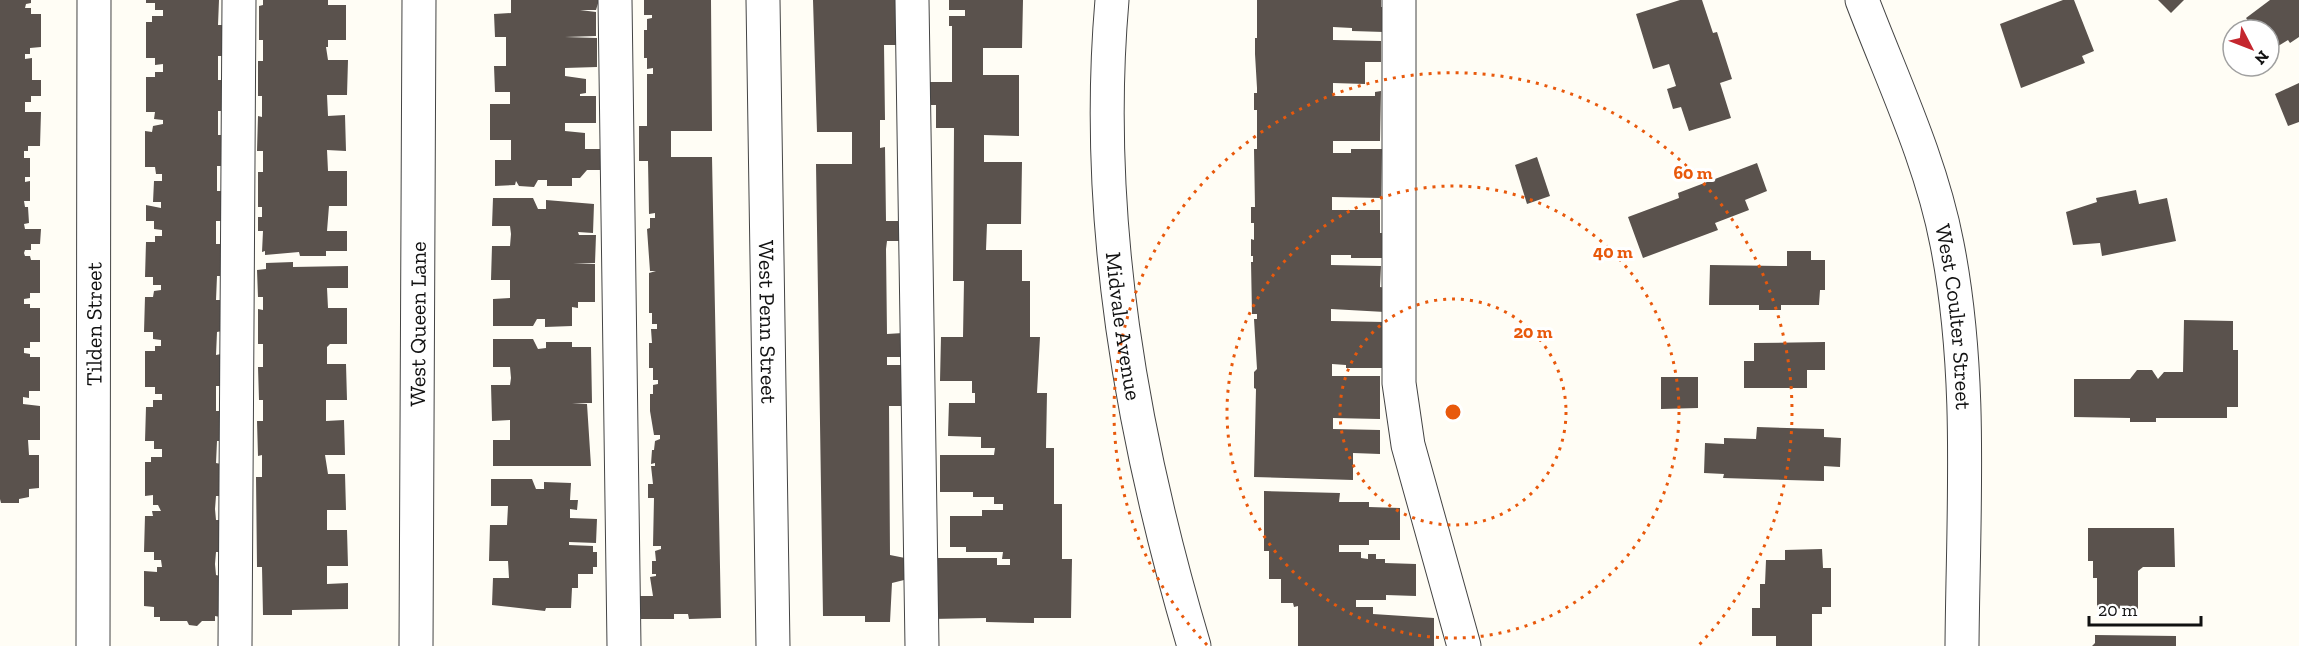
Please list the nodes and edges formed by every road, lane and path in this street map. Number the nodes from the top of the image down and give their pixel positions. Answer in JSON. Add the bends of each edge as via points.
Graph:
{"nodes":[{"id":1,"x":94,"y":0,"type":"edge"},
{"id":2,"x":239,"y":0,"type":"edge"},
{"id":3,"x":419,"y":0,"type":"edge"},
{"id":4,"x":615,"y":0,"type":"edge"},
{"id":5,"x":763,"y":0,"type":"edge"},
{"id":6,"x":912,"y":0,"type":"edge"},
{"id":7,"x":1112,"y":0,"type":"edge"},
{"id":8,"x":1399,"y":0,"type":"edge"},
{"id":9,"x":1863,"y":0,"type":"edge"},
{"id":10,"x":93,"y":646,"type":"edge"},
{"id":11,"x":235,"y":646,"type":"edge"},
{"id":12,"x":416,"y":646,"type":"edge"},
{"id":13,"x":624,"y":646,"type":"edge"},
{"id":14,"x":773,"y":646,"type":"edge"},
{"id":15,"x":922,"y":646,"type":"edge"},
{"id":16,"x":1194,"y":646,"type":"edge"},
{"id":17,"x":1464,"y":646,"type":"edge"},
{"id":18,"x":1962,"y":646,"type":"edge"}],
"edges":[{"from":1,"to":10,"type":"street","name":"Tilden Street"},
{"from":2,"to":11,"type":"street"},
{"from":3,"to":12,"type":"street","name":"West Queen Lane"},
{"from":4,"to":13,"type":"street"},
{"from":5,"to":14,"type":"street","name":"West Penn Street"},
{"from":6,"to":15,"type":"street"},
{"from":7,"to":16,"type":"street","name":"Midvale Avenue","via":[[1106,116],[1119,311],[1139,432]]},
{"from":8,"to":17,"type":"street","via":[[1399,383],[1408,445]]},
{"from":9,"to":18,"type":"street","name":"West Coulter Street","via":[[1933,192],[1955,289],[1965,382]]}]}
